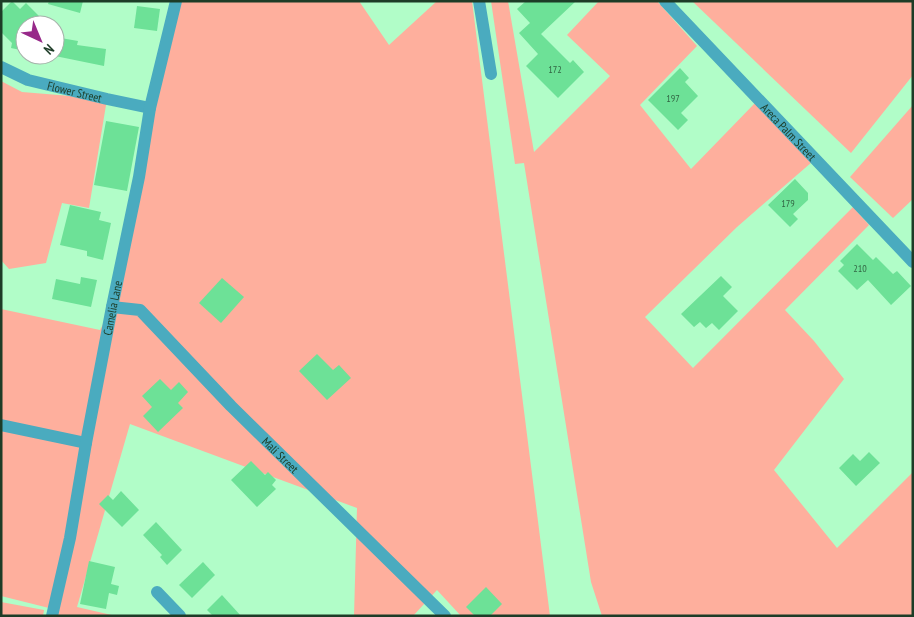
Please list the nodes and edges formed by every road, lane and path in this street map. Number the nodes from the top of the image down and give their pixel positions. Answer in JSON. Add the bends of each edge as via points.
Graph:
{"nodes":[{"id":1,"x":176,"y":1,"type":"edge"},
{"id":2,"x":479,"y":1,"type":"edge"},
{"id":3,"x":664,"y":1,"type":"edge"},
{"id":4,"x":1,"y":67,"type":"edge"},
{"id":5,"x":491,"y":74,"type":"dead end"},
{"id":6,"x":150,"y":108,"type":"junction"},
{"id":7,"x":913,"y":262,"type":"edge"},
{"id":8,"x":112,"y":307,"type":"junction"},
{"id":9,"x":1,"y":425,"type":"edge"},
{"id":10,"x":86,"y":443,"type":"junction"},
{"id":11,"x":157,"y":592,"type":"dead end"},
{"id":12,"x":52,"y":616,"type":"edge"},
{"id":13,"x":180,"y":616,"type":"edge"},
{"id":14,"x":445,"y":616,"type":"edge"}],
"edges":[{"from":1,"to":6,"type":"street","name":"Camelia Lane"},
{"from":2,"to":5,"type":"street"},
{"from":3,"to":7,"type":"street","name":"Areca Palm Street"},
{"from":4,"to":6,"type":"street","name":"Flower Street","via":[[28,80]]},
{"from":6,"to":8,"type":"street","name":"Camelia Lane"},
{"from":8,"to":10,"type":"street","name":"Camelia Lane"},
{"from":8,"to":14,"type":"street","name":"Mali Street","via":[[140,310],[231,406]]},
{"from":9,"to":10,"type":"street"},
{"from":10,"to":12,"type":"street","name":"Camelia Lane","via":[[70,538]]},
{"from":11,"to":13,"type":"street"}]}
